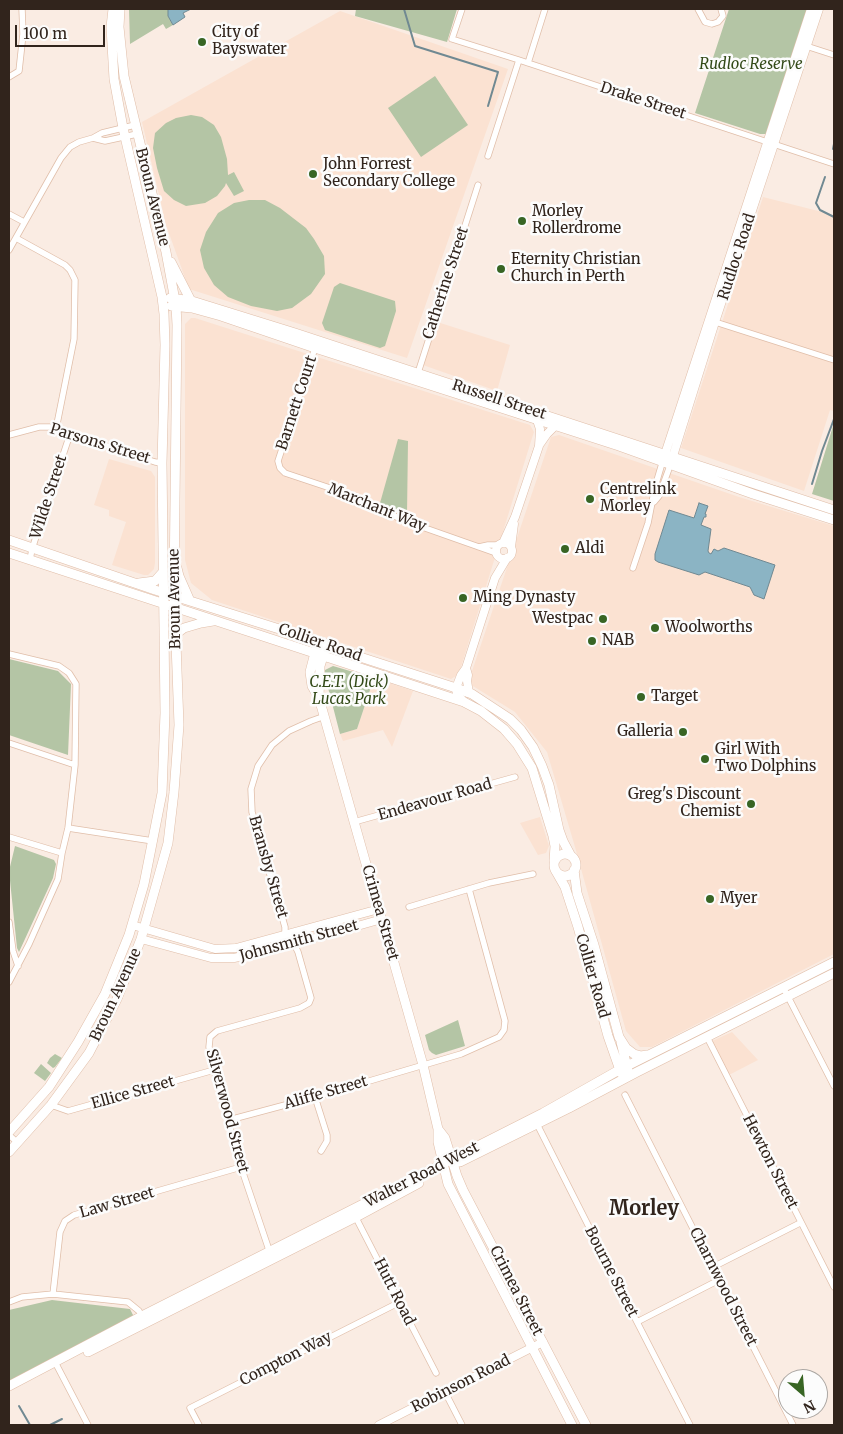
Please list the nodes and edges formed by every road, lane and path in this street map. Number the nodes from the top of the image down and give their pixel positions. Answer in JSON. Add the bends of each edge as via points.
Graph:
{"nodes":[{"id":1,"x":22,"y":9,"type":"edge"},
{"id":2,"x":113,"y":9,"type":"edge"},
{"id":3,"x":120,"y":9,"type":"edge"},
{"id":4,"x":462,"y":9,"type":"edge"},
{"id":5,"x":545,"y":9,"type":"edge"},
{"id":6,"x":698,"y":9,"type":"edge"},
{"id":7,"x":721,"y":9,"type":"edge"},
{"id":8,"x":811,"y":9,"type":"edge"},
{"id":9,"x":819,"y":9,"type":"edge"},
{"id":10,"x":803,"y":45,"type":"junction"},
{"id":11,"x":834,"y":55,"type":"edge"},
{"id":12,"x":520,"y":60,"type":"junction"},
{"id":13,"x":528,"y":63,"type":"junction"},
{"id":14,"x":9,"y":77,"type":"edge"},
{"id":15,"x":136,"y":130,"type":"junction"},
{"id":16,"x":124,"y":133,"type":"junction"},
{"id":17,"x":93,"y":138,"type":"junction"},
{"id":18,"x":771,"y":144,"type":"junction"},
{"id":19,"x":488,"y":156,"type":"dead end"},
{"id":20,"x":834,"y":164,"type":"edge"},
{"id":21,"x":478,"y":185,"type":"dead end"},
{"id":22,"x":9,"y":214,"type":"edge"},
{"id":23,"x":24,"y":222,"type":"junction"},
{"id":24,"x":16,"y":238,"type":"junction"},
{"id":25,"x":9,"y":250,"type":"edge"},
{"id":26,"x":166,"y":252,"type":"junction"},
{"id":27,"x":163,"y":301,"type":"junction"},
{"id":28,"x":175,"y":302,"type":"junction"},
{"id":29,"x":193,"y":305,"type":"junction"},
{"id":30,"x":713,"y":321,"type":"junction"},
{"id":31,"x":177,"y":325,"type":"junction"},
{"id":32,"x":316,"y":345,"type":"junction"},
{"id":33,"x":834,"y":360,"type":"edge"},
{"id":34,"x":417,"y":377,"type":"junction"},
{"id":35,"x":543,"y":419,"type":"junction"},
{"id":36,"x":555,"y":426,"type":"junction"},
{"id":37,"x":56,"y":429,"type":"junction"},
{"id":38,"x":70,"y":434,"type":"junction"},
{"id":39,"x":9,"y":436,"type":"edge"},
{"id":40,"x":539,"y":446,"type":"junction"},
{"id":41,"x":668,"y":459,"type":"junction"},
{"id":42,"x":162,"y":463,"type":"junction"},
{"id":43,"x":278,"y":465,"type":"joint"},
{"id":44,"x":778,"y":491,"type":"junction"},
{"id":45,"x":782,"y":503,"type":"junction"},
{"id":46,"x":834,"y":510,"type":"edge"},
{"id":47,"x":834,"y":520,"type":"edge"},
{"id":48,"x":9,"y":540,"type":"edge"},
{"id":49,"x":501,"y":548,"type":"junction"},
{"id":50,"x":32,"y":549,"type":"junction"},
{"id":51,"x":9,"y":553,"type":"edge"},
{"id":52,"x":174,"y":553,"type":"junction"},
{"id":53,"x":30,"y":560,"type":"junction"},
{"id":54,"x":633,"y":568,"type":"dead end"},
{"id":55,"x":163,"y":572,"type":"junction"},
{"id":56,"x":495,"y":578,"type":"junction"},
{"id":57,"x":136,"y":584,"type":"junction"},
{"id":58,"x":164,"y":593,"type":"junction"},
{"id":59,"x":175,"y":596,"type":"junction"},
{"id":60,"x":190,"y":601,"type":"junction"},
{"id":61,"x":164,"y":603,"type":"junction"},
{"id":62,"x":176,"y":607,"type":"junction"},
{"id":63,"x":218,"y":621,"type":"junction"},
{"id":64,"x":176,"y":634,"type":"junction"},
{"id":65,"x":322,"y":643,"type":"junction"},
{"id":66,"x":9,"y":654,"type":"edge"},
{"id":67,"x":319,"y":655,"type":"junction"},
{"id":68,"x":466,"y":668,"type":"junction"},
{"id":69,"x":456,"y":688,"type":"junction"},
{"id":70,"x":469,"y":693,"type":"junction"},
{"id":71,"x":464,"y":702,"type":"junction"},
{"id":72,"x":324,"y":716,"type":"junction"},
{"id":73,"x":9,"y":743,"type":"edge"},
{"id":74,"x":75,"y":765,"type":"junction"},
{"id":75,"x":515,"y":777,"type":"dead end"},
{"id":76,"x":354,"y":822,"type":"junction"},
{"id":77,"x":68,"y":828,"type":"junction"},
{"id":78,"x":10,"y":837,"type":"edge"},
{"id":79,"x":153,"y":841,"type":"junction"},
{"id":80,"x":9,"y":846,"type":"edge"},
{"id":81,"x":62,"y":853,"type":"junction"},
{"id":82,"x":571,"y":856,"type":"junction"},
{"id":83,"x":554,"y":861,"type":"junction"},
{"id":84,"x":574,"y":870,"type":"junction"},
{"id":85,"x":533,"y":874,"type":"dead end"},
{"id":86,"x":557,"y":874,"type":"junction"},
{"id":87,"x":470,"y":889,"type":"junction"},
{"id":88,"x":409,"y":907,"type":"dead end"},
{"id":89,"x":379,"y":909,"type":"junction"},
{"id":90,"x":382,"y":919,"type":"junction"},
{"id":91,"x":9,"y":922,"type":"edge"},
{"id":92,"x":132,"y":925,"type":"junction"},
{"id":93,"x":142,"y":934,"type":"junction"},
{"id":94,"x":285,"y":934,"type":"junction"},
{"id":95,"x":129,"y":935,"type":"junction"},
{"id":96,"x":294,"y":944,"type":"junction"},
{"id":97,"x":834,"y":962,"type":"edge"},
{"id":98,"x":18,"y":966,"type":"junction"},
{"id":99,"x":834,"y":973,"type":"edge"},
{"id":100,"x":9,"y":982,"type":"edge"},
{"id":101,"x":783,"y":987,"type":"junction"},
{"id":102,"x":788,"y":996,"type":"junction"},
{"id":103,"x":707,"y":1036,"type":"junction"},
{"id":104,"x":619,"y":1037,"type":"junction"},
{"id":105,"x":650,"y":1054,"type":"junction"},
{"id":106,"x":423,"y":1065,"type":"junction"},
{"id":107,"x":623,"y":1068,"type":"junction"},
{"id":108,"x":214,"y":1070,"type":"junction"},
{"id":109,"x":626,"y":1077,"type":"junction"},
{"id":110,"x":834,"y":1086,"type":"edge"},
{"id":111,"x":625,"y":1095,"type":"dead end"},
{"id":112,"x":315,"y":1097,"type":"junction"},
{"id":113,"x":51,"y":1105,"type":"junction"},
{"id":114,"x":229,"y":1120,"type":"junction"},
{"id":115,"x":536,"y":1121,"type":"junction"},
{"id":116,"x":9,"y":1133,"type":"edge"},
{"id":117,"x":18,"y":1143,"type":"junction"},
{"id":118,"x":321,"y":1151,"type":"dead end"},
{"id":119,"x":9,"y":1152,"type":"edge"},
{"id":120,"x":448,"y":1165,"type":"junction"},
{"id":121,"x":241,"y":1167,"type":"junction"},
{"id":122,"x":354,"y":1214,"type":"junction"},
{"id":123,"x":800,"y":1223,"type":"junction"},
{"id":124,"x":271,"y":1255,"type":"junction"},
{"id":125,"x":712,"y":1267,"type":"junction"},
{"id":126,"x":834,"y":1272,"type":"edge"},
{"id":127,"x":828,"y":1275,"type":"junction"},
{"id":128,"x":719,"y":1280,"type":"junction"},
{"id":129,"x":834,"y":1287,"type":"edge"},
{"id":130,"x":53,"y":1294,"type":"junction"},
{"id":131,"x":9,"y":1302,"type":"edge"},
{"id":132,"x":400,"y":1302,"type":"junction"},
{"id":133,"x":144,"y":1319,"type":"junction"},
{"id":134,"x":637,"y":1322,"type":"junction"},
{"id":135,"x":542,"y":1342,"type":"junction"},
{"id":136,"x":532,"y":1347,"type":"junction"},
{"id":137,"x":56,"y":1365,"type":"junction"},
{"id":138,"x":436,"y":1373,"type":"dead end"},
{"id":139,"x":9,"y":1386,"type":"edge"},
{"id":140,"x":9,"y":1392,"type":"edge"},
{"id":141,"x":445,"y":1392,"type":"junction"},
{"id":142,"x":88,"y":1425,"type":"edge"},
{"id":143,"x":198,"y":1425,"type":"edge"},
{"id":144,"x":379,"y":1425,"type":"edge"},
{"id":145,"x":462,"y":1425,"type":"edge"},
{"id":146,"x":572,"y":1425,"type":"edge"},
{"id":147,"x":586,"y":1425,"type":"edge"},
{"id":148,"x":690,"y":1425,"type":"edge"},
{"id":149,"x":793,"y":1425,"type":"edge"}],
"edges":[{"from":1,"to":14,"type":"street","via":[[19,71]]},
{"from":2,"to":16,"type":"main road","name":"Broun Avenue","via":[[113,73]]},
{"from":3,"to":15,"type":"main road","name":"Broun Avenue","via":[[124,76]]},
{"from":4,"to":12,"type":"street","name":"Drake Street","via":[[452,39]]},
{"from":5,"to":13,"type":"street"},
{"from":6,"to":7,"type":"street","via":[[705,22],[712,24],[723,16]]},
{"from":8,"to":10,"type":"street","name":"Rudloc Road"},
{"from":9,"to":10,"type":"street","name":"Rudloc Road"},
{"from":10,"to":11,"type":"street"},
{"from":10,"to":18,"type":"street","name":"Rudloc Road"},
{"from":12,"to":13,"type":"street","name":"Drake Street"},
{"from":12,"to":19,"type":"street"},
{"from":13,"to":18,"type":"street","name":"Drake Street"},
{"from":15,"to":16,"type":"street"},
{"from":15,"to":16,"type":"street"},
{"from":15,"to":26,"type":"main road","name":"Broun Avenue"},
{"from":16,"to":17,"type":"street","via":[[102,133]]},
{"from":16,"to":17,"type":"street","via":[[105,141]]},
{"from":16,"to":27,"type":"main road","name":"Broun Avenue"},
{"from":17,"to":23,"type":"street","via":[[70,147]]},
{"from":18,"to":20,"type":"street","name":"Drake Street"},
{"from":18,"to":30,"type":"street","name":"Rudloc Road"},
{"from":21,"to":34,"type":"street","name":"Catherine Street"},
{"from":22,"to":23,"type":"street"},
{"from":23,"to":24,"type":"street"},
{"from":24,"to":25,"type":"street"},
{"from":24,"to":37,"type":"street","via":[[65,265],[74,280],[74,339]]},
{"from":26,"to":28,"type":"main road","name":"Broun Avenue"},
{"from":26,"to":29,"type":"main road"},
{"from":27,"to":28,"type":"main road","name":"Russell Street"},
{"from":27,"to":42,"type":"main road","name":"Broun Avenue","via":[[166,345]]},
{"from":28,"to":29,"type":"main road","name":"Russell Street"},
{"from":28,"to":31,"type":"main road","name":"Broun Avenue"},
{"from":29,"to":31,"type":"main road"},
{"from":29,"to":32,"type":"main road","name":"Russell Street"},
{"from":30,"to":33,"type":"street"},
{"from":30,"to":41,"type":"street","name":"Rudloc Road"},
{"from":31,"to":52,"type":"main road","name":"Broun Avenue"},
{"from":32,"to":34,"type":"main road","name":"Russell Street"},
{"from":32,"to":43,"type":"street","name":"Barnett Court"},
{"from":34,"to":35,"type":"main road","name":"Russell Street"},
{"from":35,"to":36,"type":"main road","name":"Russell Street"},
{"from":35,"to":40,"type":"street"},
{"from":35,"to":41,"type":"main road","name":"Russell Street","via":[[632,444]]},
{"from":36,"to":40,"type":"street"},
{"from":36,"to":41,"type":"main road","name":"Russell Street"},
{"from":37,"to":38,"type":"street","name":"Parsons Street"},
{"from":37,"to":39,"type":"street","name":"Parsons Street","via":[[38,427]]},
{"from":38,"to":42,"type":"street","name":"Parsons Street"},
{"from":38,"to":50,"type":"street","name":"Wilde Street"},
{"from":40,"to":49,"type":"street"},
{"from":41,"to":44,"type":"main road","name":"Russell Street"},
{"from":41,"to":45,"type":"main road","name":"Russell Street"},
{"from":41,"to":54,"type":"street","name":"Rudloc Road","via":[[659,496],[653,504]]},
{"from":42,"to":55,"type":"main road","name":"Broun Avenue"},
{"from":43,"to":49,"type":"street","name":"Marchant Way","via":[[285,473],[330,488],[408,522],[479,547]]},
{"from":44,"to":45,"type":"main road"},
{"from":44,"to":46,"type":"main road","name":"Russell Street"},
{"from":45,"to":47,"type":"main road","name":"Russell Street"},
{"from":48,"to":50,"type":"main road","name":"Collier Road"},
{"from":49,"to":56,"type":"street"},
{"from":49,"to":56,"type":"street","via":[[511,553]]},
{"from":50,"to":53,"type":"street","name":"Wilde Street"},
{"from":50,"to":57,"type":"main road","name":"Collier Road"},
{"from":51,"to":53,"type":"main road","name":"Collier Road"},
{"from":52,"to":59,"type":"main road","name":"Broun Avenue"},
{"from":52,"to":60,"type":"main road","via":[[179,576]]},
{"from":53,"to":61,"type":"main road","name":"Collier Road"},
{"from":55,"to":57,"type":"main road","via":[[156,581]]},
{"from":55,"to":58,"type":"main road","name":"Broun Avenue"},
{"from":56,"to":68,"type":"street"},
{"from":57,"to":58,"type":"main road","name":"Collier Road"},
{"from":58,"to":59,"type":"main road","name":"Collier Road"},
{"from":58,"to":61,"type":"main road","name":"Broun Avenue"},
{"from":59,"to":60,"type":"main road","name":"Collier Road"},
{"from":59,"to":62,"type":"main road","name":"Broun Avenue"},
{"from":60,"to":65,"type":"main road","name":"Collier Road"},
{"from":61,"to":62,"type":"main road","name":"Collier Road"},
{"from":61,"to":79,"type":"main road","name":"Broun Avenue","via":[[162,793]]},
{"from":62,"to":63,"type":"main road","name":"Collier Road"},
{"from":62,"to":64,"type":"main road","name":"Broun Avenue"},
{"from":63,"to":64,"type":"main road","via":[[193,625]]},
{"from":63,"to":67,"type":"main road","name":"Collier Road"},
{"from":64,"to":93,"type":"main road","name":"Broun Avenue","via":[[178,725],[174,792],[168,843]]},
{"from":65,"to":67,"type":"main road","name":"Crimea Street"},
{"from":65,"to":69,"type":"main road","name":"Collier Road"},
{"from":66,"to":74,"type":"street","via":[[59,666],[76,684]]},
{"from":67,"to":71,"type":"main road","name":"Collier Road"},
{"from":67,"to":72,"type":"main road","name":"Crimea Street","via":[[310,672]]},
{"from":68,"to":69,"type":"street"},
{"from":68,"to":70,"type":"street"},
{"from":69,"to":70,"type":"main road","name":"Collier Road"},
{"from":69,"to":71,"type":"street"},
{"from":70,"to":82,"type":"main road","name":"Collier Road","via":[[510,719],[533,747],[549,785],[559,830]]},
{"from":71,"to":83,"type":"main road","name":"Collier Road","via":[[504,729],[527,758],[549,821],[555,846]]},
{"from":72,"to":76,"type":"main road","name":"Crimea Street"},
{"from":72,"to":94,"type":"street","name":"Bransby Street","via":[[289,730],[272,745],[258,766],[251,789],[252,812]]},
{"from":73,"to":74,"type":"street"},
{"from":74,"to":77,"type":"street"},
{"from":75,"to":76,"type":"street","name":"Endeavour Road"},
{"from":76,"to":89,"type":"main road","name":"Crimea Street"},
{"from":77,"to":79,"type":"street"},
{"from":77,"to":81,"type":"street"},
{"from":78,"to":80,"type":"street"},
{"from":78,"to":81,"type":"street"},
{"from":79,"to":92,"type":"main road","name":"Broun Avenue"},
{"from":81,"to":98,"type":"street","via":[[58,879]]},
{"from":82,"to":83,"type":"main road","via":[[562,854]]},
{"from":82,"to":84,"type":"main road","via":[[576,863]]},
{"from":83,"to":86,"type":"main road"},
{"from":84,"to":86,"type":"main road","via":[[567,876]]},
{"from":84,"to":104,"type":"main road","name":"Collier Road","via":[[577,893]]},
{"from":85,"to":87,"type":"street"},
{"from":86,"to":107,"type":"main road","name":"Collier Road","via":[[565,887]]},
{"from":87,"to":88,"type":"street"},
{"from":87,"to":106,"type":"street","name":"Aliffe Street","via":[[505,1021],[504,1030],[470,1051]]},
{"from":89,"to":90,"type":"main road","name":"Crimea Street"},
{"from":89,"to":94,"type":"street","name":"Johnsmith Street"},
{"from":90,"to":96,"type":"street","name":"Johnsmith Street"},
{"from":90,"to":106,"type":"main road","name":"Crimea Street"},
{"from":91,"to":98,"type":"street","via":[[12,951]]},
{"from":92,"to":93,"type":"street","name":"Johnsmith Street"},
{"from":92,"to":95,"type":"main road","name":"Broun Avenue"},
{"from":93,"to":94,"type":"street","name":"Johnsmith Street","via":[[215,949],[236,948]]},
{"from":93,"to":95,"type":"street","name":"Johnsmith Street"},
{"from":93,"to":96,"type":"street","name":"Johnsmith Street","via":[[211,958],[234,958]]},
{"from":93,"to":113,"type":"main road","name":"Broun Avenue","via":[[118,999],[89,1053]]},
{"from":95,"to":116,"type":"main road","name":"Broun Avenue","via":[[105,994],[78,1042],[49,1087]]},
{"from":96,"to":108,"type":"street","name":"Silverwood Street","via":[[311,998],[309,1003],[217,1031],[210,1037],[209,1047]]},
{"from":97,"to":101,"type":"main road","name":"Walter Road West"},
{"from":98,"to":100,"type":"street"},
{"from":99,"to":102,"type":"main road","name":"Walter Road West"},
{"from":101,"to":102,"type":"street"},
{"from":101,"to":105,"type":"main road","name":"Walter Road West"},
{"from":102,"to":103,"type":"main road","name":"Walter Road West"},
{"from":102,"to":110,"type":"street"},
{"from":103,"to":109,"type":"main road","name":"Walter Road West"},
{"from":103,"to":123,"type":"street","name":"Hewton Street"},
{"from":104,"to":105,"type":"main road","name":"Collier Road","via":[[634,1054]]},
{"from":104,"to":107,"type":"main road","name":"Collier Road"},
{"from":105,"to":107,"type":"main road","name":"Walter Road West"},
{"from":106,"to":112,"type":"street","name":"Aliffe Street"},
{"from":106,"to":120,"type":"main road","name":"Crimea Street","via":[[438,1129],[445,1138]]},
{"from":107,"to":109,"type":"main road","name":"Collier Road"},
{"from":107,"to":115,"type":"main road","name":"Walter Road West"},
{"from":108,"to":113,"type":"street","name":"Ellice Street","via":[[68,1111]]},
{"from":108,"to":114,"type":"street","name":"Silverwood Street"},
{"from":109,"to":115,"type":"main road","name":"Walter Road West"},
{"from":111,"to":125,"type":"street","name":"Charnwood Street"},
{"from":112,"to":114,"type":"street","name":"Aliffe Street"},
{"from":112,"to":118,"type":"street","via":[[327,1135]]},
{"from":113,"to":117,"type":"main road","name":"Broun Avenue"},
{"from":114,"to":121,"type":"street","name":"Silverwood Street"},
{"from":115,"to":120,"type":"main road","name":"Walter Road West"},
{"from":115,"to":134,"type":"street","name":"Bourne Street"},
{"from":116,"to":117,"type":"street"},
{"from":117,"to":119,"type":"main road","name":"Broun Avenue"},
{"from":120,"to":122,"type":"main road","name":"Walter Road West"},
{"from":120,"to":135,"type":"main road","name":"Crimea Street"},
{"from":120,"to":136,"type":"main road","name":"Crimea Street","via":[[448,1184]]},
{"from":121,"to":124,"type":"street","name":"Silverwood Street"},
{"from":121,"to":130,"type":"street","name":"Law Street","via":[[74,1215],[65,1221],[60,1232]]},
{"from":122,"to":124,"type":"main road","name":"Walter Road West"},
{"from":122,"to":132,"type":"street","name":"Hutt Road"},
{"from":123,"to":125,"type":"street"},
{"from":123,"to":127,"type":"street","name":"Hewton Street"},
{"from":124,"to":133,"type":"main road","name":"Walter Road West"},
{"from":125,"to":128,"type":"street","name":"Charnwood Street"},
{"from":126,"to":127,"type":"street"},
{"from":127,"to":129,"type":"street","name":"Hewton Street"},
{"from":128,"to":134,"type":"street"},
{"from":128,"to":149,"type":"street","name":"Charnwood Street"},
{"from":130,"to":131,"type":"street","via":[[22,1297]]},
{"from":130,"to":133,"type":"street","via":[[128,1302]]},
{"from":132,"to":138,"type":"street","name":"Hutt Road"},
{"from":132,"to":143,"type":"street","name":"Compton Way","via":[[190,1408]]},
{"from":133,"to":137,"type":"main road","name":"Walter Road West"},
{"from":134,"to":148,"type":"street","name":"Bourne Street"},
{"from":135,"to":136,"type":"street","name":"Robinson Road"},
{"from":135,"to":147,"type":"main road","name":"Crimea Street"},
{"from":136,"to":141,"type":"street","name":"Robinson Road"},
{"from":136,"to":146,"type":"main road","name":"Crimea Street"},
{"from":137,"to":139,"type":"main road","name":"Walter Road West"},
{"from":137,"to":140,"type":"main road","name":"Walter Road West"},
{"from":137,"to":142,"type":"street"},
{"from":141,"to":144,"type":"street","name":"Robinson Road"},
{"from":141,"to":145,"type":"street"}]}
